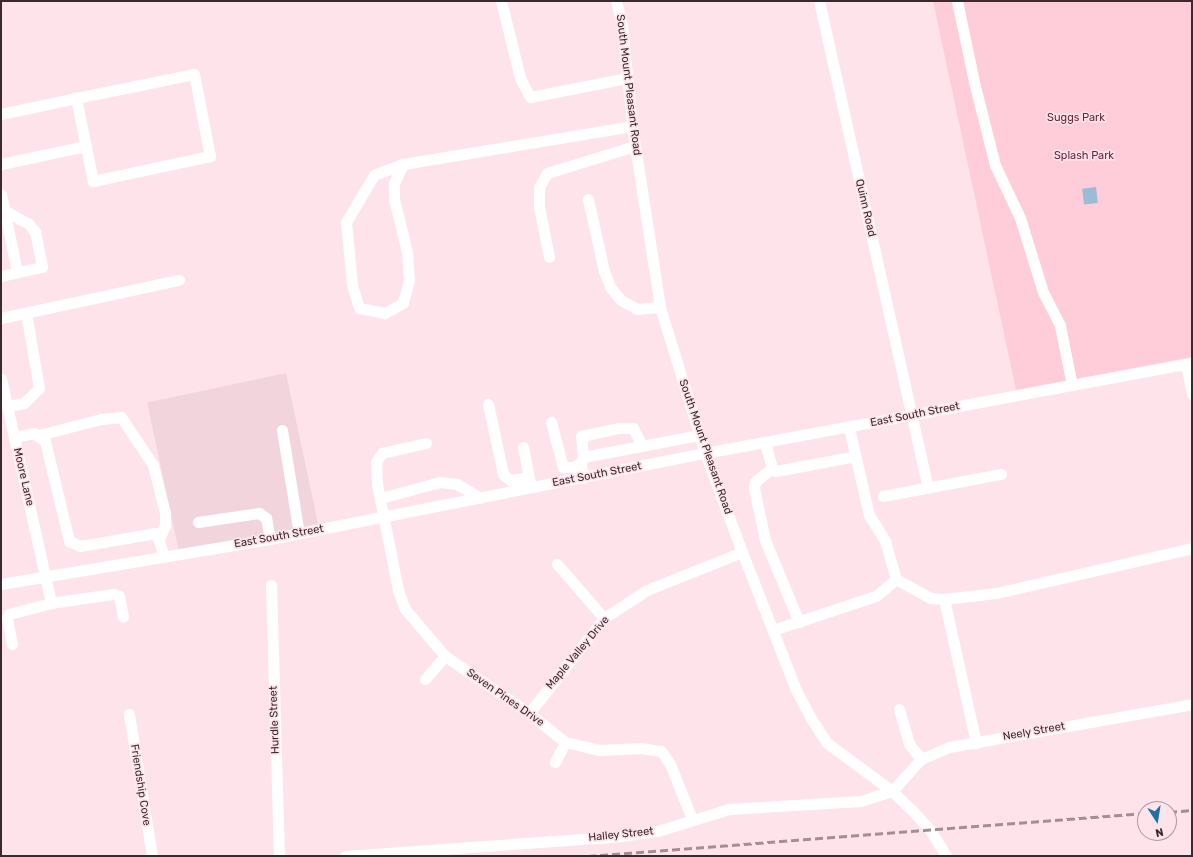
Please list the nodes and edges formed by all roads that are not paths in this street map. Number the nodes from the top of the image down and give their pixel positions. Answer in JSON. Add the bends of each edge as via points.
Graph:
{"nodes":[{"id":1,"x":501,"y":1,"type":"edge"},
{"id":2,"x":616,"y":1,"type":"edge"},
{"id":3,"x":819,"y":1,"type":"edge"},
{"id":4,"x":957,"y":1,"type":"edge"},
{"id":5,"x":627,"y":78,"type":"junction"},
{"id":6,"x":76,"y":98,"type":"junction"},
{"id":7,"x":1,"y":114,"type":"edge"},
{"id":8,"x":632,"y":126,"type":"junction"},
{"id":9,"x":86,"y":146,"type":"junction"},
{"id":10,"x":635,"y":146,"type":"junction"},
{"id":11,"x":1,"y":164,"type":"edge"},
{"id":12,"x":403,"y":164,"type":"junction"},
{"id":13,"x":1,"y":194,"type":"edge"},
{"id":14,"x":588,"y":200,"type":"dead end"},
{"id":15,"x":4,"y":210,"type":"junction"},
{"id":16,"x":549,"y":257,"type":"dead end"},
{"id":17,"x":17,"y":272,"type":"junction"},
{"id":18,"x":1,"y":276,"type":"edge"},
{"id":19,"x":179,"y":280,"type":"dead end"},
{"id":20,"x":660,"y":307,"type":"junction"},
{"id":21,"x":26,"y":313,"type":"junction"},
{"id":22,"x":1,"y":318,"type":"edge"},
{"id":23,"x":1189,"y":364,"type":"edge"},
{"id":24,"x":1,"y":379,"type":"edge"},
{"id":25,"x":1072,"y":385,"type":"junction"},
{"id":26,"x":1192,"y":394,"type":"edge"},
{"id":27,"x":488,"y":404,"type":"dead end"},
{"id":28,"x":7,"y":406,"type":"junction"},
{"id":29,"x":912,"y":416,"type":"junction"},
{"id":30,"x":552,"y":422,"type":"dead end"},
{"id":31,"x":849,"y":428,"type":"junction"},
{"id":32,"x":282,"y":430,"type":"dead end"},
{"id":33,"x":39,"y":435,"type":"junction"},
{"id":34,"x":699,"y":435,"type":"junction"},
{"id":35,"x":14,"y":437,"type":"junction"},
{"id":36,"x":426,"y":443,"type":"dead end"},
{"id":37,"x":765,"y":443,"type":"junction"},
{"id":38,"x":642,"y":446,"type":"junction"},
{"id":39,"x":523,"y":447,"type":"dead end"},
{"id":40,"x":705,"y":454,"type":"junction"},
{"id":41,"x":856,"y":456,"type":"junction"},
{"id":42,"x":582,"y":460,"type":"junction"},
{"id":43,"x":772,"y":468,"type":"junction"},
{"id":44,"x":1001,"y":474,"type":"dead end"},
{"id":45,"x":528,"y":477,"type":"junction"},
{"id":46,"x":583,"y":478,"type":"junction"},
{"id":47,"x":531,"y":488,"type":"junction"},
{"id":48,"x":928,"y":488,"type":"junction"},
{"id":49,"x":883,"y":496,"type":"dead end"},
{"id":50,"x":380,"y":498,"type":"junction"},
{"id":51,"x":480,"y":498,"type":"junction"},
{"id":52,"x":385,"y":517,"type":"junction"},
{"id":53,"x":198,"y":522,"type":"dead end"},
{"id":54,"x":299,"y":534,"type":"junction"},
{"id":55,"x":160,"y":539,"type":"junction"},
{"id":56,"x":270,"y":539,"type":"junction"},
{"id":57,"x":1192,"y":548,"type":"edge"},
{"id":58,"x":742,"y":552,"type":"junction"},
{"id":59,"x":164,"y":556,"type":"junction"},
{"id":60,"x":557,"y":564,"type":"dead end"},
{"id":61,"x":45,"y":576,"type":"junction"},
{"id":62,"x":896,"y":579,"type":"junction"},
{"id":63,"x":1,"y":584,"type":"edge"},
{"id":64,"x":271,"y":584,"type":"dead end"},
{"id":65,"x":944,"y":599,"type":"junction"},
{"id":66,"x":51,"y":603,"type":"junction"},
{"id":67,"x":124,"y":616,"type":"dead end"},
{"id":68,"x":604,"y":618,"type":"junction"},
{"id":69,"x":799,"y":622,"type":"junction"},
{"id":70,"x":773,"y":630,"type":"junction"},
{"id":71,"x":12,"y":644,"type":"dead end"},
{"id":72,"x":445,"y":656,"type":"junction"},
{"id":73,"x":425,"y":679,"type":"dead end"},
{"id":74,"x":1192,"y":704,"type":"edge"},
{"id":75,"x":899,"y":709,"type":"dead end"},
{"id":76,"x":529,"y":712,"type":"junction"},
{"id":77,"x":129,"y":714,"type":"dead end"},
{"id":78,"x":565,"y":742,"type":"junction"},
{"id":79,"x":976,"y":743,"type":"junction"},
{"id":80,"x":921,"y":759,"type":"junction"},
{"id":81,"x":556,"y":762,"type":"dead end"},
{"id":82,"x":892,"y":791,"type":"junction"},
{"id":83,"x":692,"y":819,"type":"junction"},
{"id":84,"x":152,"y":856,"type":"edge"},
{"id":85,"x":280,"y":856,"type":"edge"},
{"id":86,"x":345,"y":856,"type":"edge"},
{"id":87,"x":946,"y":856,"type":"edge"}],
"edges":[{"from":1,"to":5,"type":"street","via":[[520,78],[530,97]]},
{"from":2,"to":5,"type":"street","name":"South Mount Pleasant Road","via":[[622,25]]},
{"from":3,"to":29,"type":"street","name":"Quinn Road"},
{"from":4,"to":25,"type":"street","via":[[995,165],[1020,218],[1043,292],[1060,326]]},
{"from":5,"to":8,"type":"street","name":"South Mount Pleasant Road"},
{"from":6,"to":7,"type":"street"},
{"from":6,"to":9,"type":"street"},
{"from":6,"to":9,"type":"street","via":[[194,74],[210,156],[93,181]]},
{"from":8,"to":10,"type":"street","name":"South Mount Pleasant Road"},
{"from":8,"to":12,"type":"street"},
{"from":9,"to":11,"type":"street"},
{"from":10,"to":16,"type":"street","via":[[547,173],[539,187],[538,207]]},
{"from":10,"to":20,"type":"street","name":"South Mount Pleasant Road"},
{"from":12,"to":12,"type":"street","via":[[374,174],[346,222],[352,285],[359,308],[385,313],[403,303],[409,280],[407,252],[394,199],[394,183]]},
{"from":13,"to":15,"type":"street"},
{"from":14,"to":20,"type":"street","via":[[604,272],[610,286],[621,300],[637,309]]},
{"from":15,"to":17,"type":"street"},
{"from":15,"to":17,"type":"street","via":[[29,224],[35,232],[42,267]]},
{"from":17,"to":18,"type":"street"},
{"from":19,"to":21,"type":"street"},
{"from":20,"to":34,"type":"street","name":"South Mount Pleasant Road"},
{"from":21,"to":22,"type":"street"},
{"from":21,"to":28,"type":"street","via":[[39,388],[24,402]]},
{"from":23,"to":25,"type":"street","name":"East South Street"},
{"from":23,"to":26,"type":"street"},
{"from":24,"to":28,"type":"street","name":"Moore Lane"},
{"from":25,"to":29,"type":"street","name":"East South Street"},
{"from":27,"to":45,"type":"street","via":[[503,474],[510,480]]},
{"from":28,"to":35,"type":"street","name":"Moore Lane"},
{"from":29,"to":31,"type":"street","name":"East South Street"},
{"from":29,"to":48,"type":"street","name":"Quinn Road"},
{"from":30,"to":42,"type":"street","via":[[563,467],[573,467]]},
{"from":31,"to":37,"type":"street","name":"East South Street"},
{"from":31,"to":41,"type":"street"},
{"from":32,"to":54,"type":"street"},
{"from":33,"to":35,"type":"street","via":[[34,433]]},
{"from":33,"to":55,"type":"street","via":[[45,441],[69,541],[80,546],[149,533],[156,533]]},
{"from":33,"to":55,"type":"street","via":[[121,417],[153,465],[165,513],[165,525]]},
{"from":34,"to":38,"type":"street"},
{"from":34,"to":40,"type":"street","name":"South Mount Pleasant Road"},
{"from":35,"to":61,"type":"street","name":"Moore Lane"},
{"from":36,"to":50,"type":"street","name":"Seven Pines Drive","via":[[382,453],[376,462]]},
{"from":37,"to":40,"type":"street","name":"East South Street"},
{"from":37,"to":43,"type":"street"},
{"from":38,"to":42,"type":"street"},
{"from":38,"to":42,"type":"street","via":[[633,428],[619,428],[581,436]]},
{"from":39,"to":45,"type":"street"},
{"from":40,"to":46,"type":"street","name":"East South Street"},
{"from":40,"to":58,"type":"street","name":"South Mount Pleasant Road"},
{"from":41,"to":43,"type":"street","via":[[776,471]]},
{"from":41,"to":62,"type":"street","via":[[869,515],[885,541]]},
{"from":42,"to":46,"type":"street"},
{"from":43,"to":69,"type":"street","via":[[755,482],[754,488],[765,540]]},
{"from":44,"to":48,"type":"street"},
{"from":45,"to":47,"type":"street"},
{"from":46,"to":47,"type":"street","name":"East South Street"},
{"from":47,"to":51,"type":"street","name":"East South Street"},
{"from":48,"to":49,"type":"street"},
{"from":50,"to":51,"type":"street","via":[[440,482],[457,484]]},
{"from":50,"to":52,"type":"street","name":"Seven Pines Drive"},
{"from":51,"to":52,"type":"street","name":"East South Street"},
{"from":52,"to":54,"type":"street","name":"East South Street"},
{"from":52,"to":72,"type":"street","name":"Seven Pines Drive","via":[[398,590],[406,609]]},
{"from":53,"to":56,"type":"street","via":[[259,513],[266,518]]},
{"from":54,"to":56,"type":"street","name":"East South Street"},
{"from":55,"to":59,"type":"street"},
{"from":56,"to":59,"type":"street","name":"East South Street"},
{"from":57,"to":65,"type":"street","via":[[996,593]]},
{"from":58,"to":68,"type":"street","name":"Maple Valley Drive","via":[[647,590]]},
{"from":58,"to":70,"type":"street","name":"South Mount Pleasant Road"},
{"from":59,"to":61,"type":"street","name":"East South Street"},
{"from":60,"to":68,"type":"street"},
{"from":61,"to":63,"type":"street","name":"East South Street"},
{"from":61,"to":66,"type":"street","name":"Moore Lane"},
{"from":62,"to":65,"type":"street","via":[[930,598]]},
{"from":62,"to":69,"type":"street","via":[[876,596]]},
{"from":64,"to":85,"type":"street","name":"Hurdle Street"},
{"from":65,"to":79,"type":"street"},
{"from":66,"to":67,"type":"street","via":[[113,594],[119,596]]},
{"from":66,"to":71,"type":"street","via":[[9,614],[7,618]]},
{"from":68,"to":76,"type":"street","name":"Maple Valley Drive"},
{"from":69,"to":70,"type":"street"},
{"from":70,"to":82,"type":"street","name":"South Mount Pleasant Road","via":[[797,692],[827,743]]},
{"from":72,"to":73,"type":"street"},
{"from":72,"to":76,"type":"street","name":"Seven Pines Drive"},
{"from":74,"to":79,"type":"street","name":"Neely Street"},
{"from":75,"to":80,"type":"street","via":[[909,744]]},
{"from":76,"to":78,"type":"street","name":"Seven Pines Drive"},
{"from":77,"to":84,"type":"street","name":"Friendship Cove"},
{"from":78,"to":81,"type":"street"},
{"from":78,"to":83,"type":"street","name":"Seven Pines Drive","via":[[600,750],[641,748],[661,751],[670,764]]},
{"from":79,"to":80,"type":"street","name":"Neely Street","via":[[949,747]]},
{"from":80,"to":82,"type":"street","name":"Neely Street"},
{"from":82,"to":83,"type":"street","name":"Halley Street","via":[[861,801],[729,809]]},
{"from":82,"to":87,"type":"street","name":"South Mount Pleasant Road","via":[[930,830]]},
{"from":83,"to":86,"type":"street","name":"Halley Street","via":[[658,831],[621,836]]}]}
